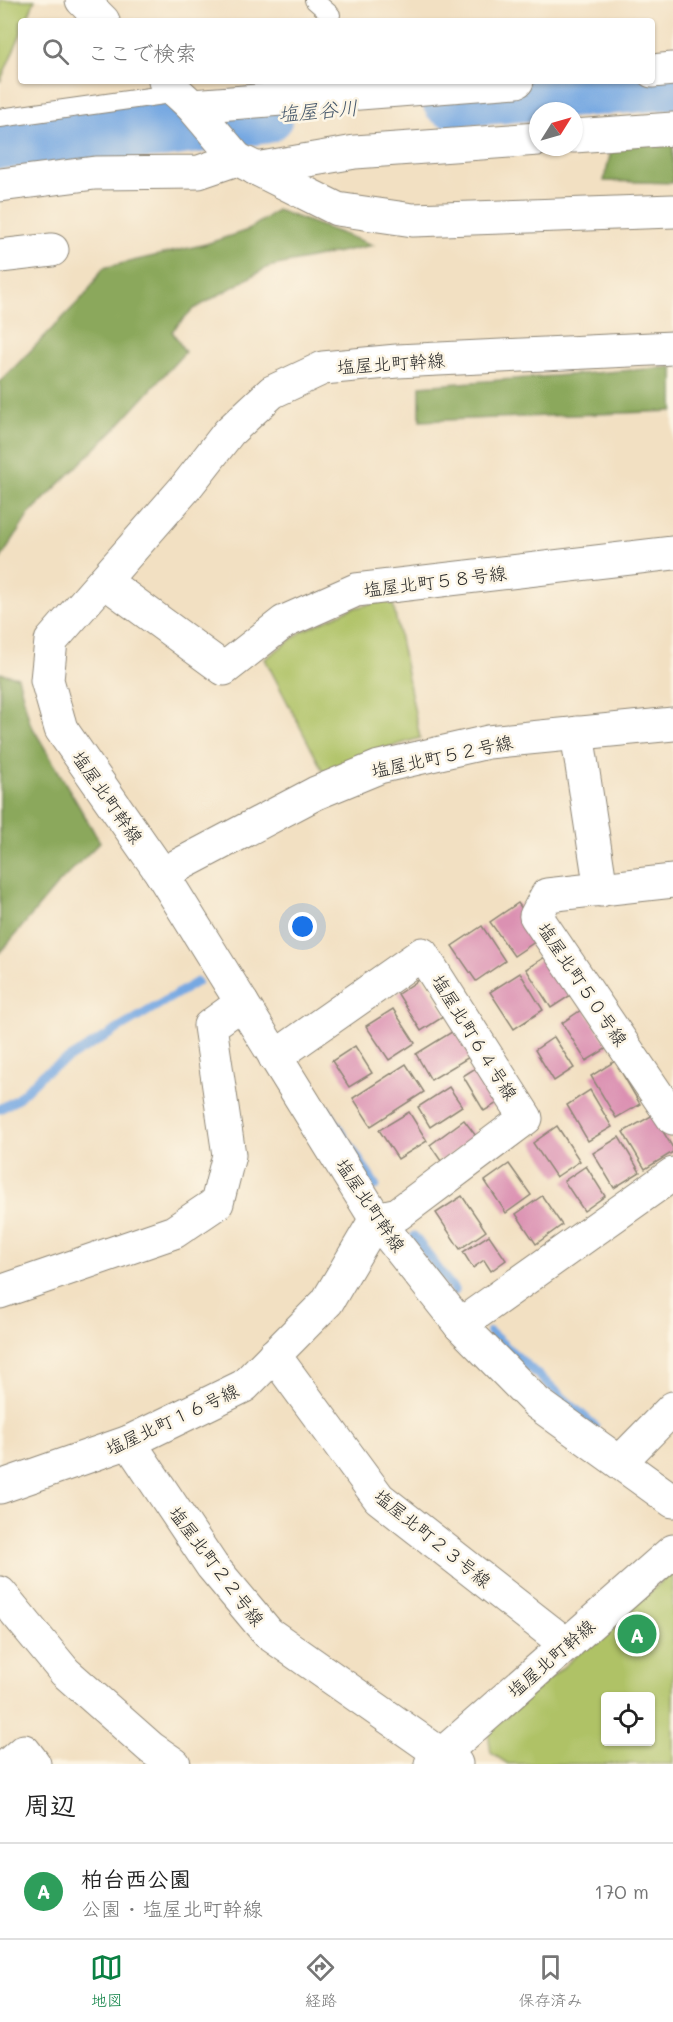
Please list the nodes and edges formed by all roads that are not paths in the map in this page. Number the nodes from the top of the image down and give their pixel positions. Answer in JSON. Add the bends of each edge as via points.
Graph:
{"nodes":[{"id":1,"x":82,"y":0,"type":"edge"},
{"id":2,"x":314,"y":0,"type":"edge"},
{"id":3,"x":331,"y":15,"type":"dead end"},
{"id":4,"x":100,"y":18,"type":"edge"},
{"id":5,"x":673,"y":69,"type":"edge"},
{"id":6,"x":655,"y":71,"type":"edge"},
{"id":7,"x":439,"y":84,"type":"edge"},
{"id":8,"x":178,"y":94,"type":"edge"},
{"id":9,"x":0,"y":118,"type":"edge"},
{"id":10,"x":673,"y":129,"type":"edge"},
{"id":11,"x":583,"y":135,"type":"edge"},
{"id":12,"x":529,"y":140,"type":"edge"},
{"id":13,"x":246,"y":164,"type":"junction"},
{"id":14,"x":0,"y":185,"type":"edge"},
{"id":15,"x":673,"y":211,"type":"edge"},
{"id":16,"x":52,"y":250,"type":"dead end"},
{"id":17,"x":0,"y":256,"type":"edge"},
{"id":18,"x":673,"y":348,"type":"edge"},
{"id":19,"x":673,"y":553,"type":"edge"},
{"id":20,"x":104,"y":581,"type":"junction"},
{"id":21,"x":673,"y":724,"type":"edge"},
{"id":22,"x":577,"y":734,"type":"junction"},
{"id":23,"x":162,"y":874,"type":"junction"},
{"id":24,"x":673,"y":881,"type":"edge"},
{"id":25,"x":602,"y":890,"type":"junction"},
{"id":26,"x":242,"y":1003,"type":"junction"},
{"id":27,"x":275,"y":1057,"type":"junction"},
{"id":28,"x":673,"y":1118,"type":"edge"},
{"id":29,"x":673,"y":1174,"type":"edge"},
{"id":30,"x":376,"y":1219,"type":"junction"},
{"id":31,"x":0,"y":1292,"type":"edge"},
{"id":32,"x":460,"y":1325,"type":"junction"},
{"id":33,"x":274,"y":1355,"type":"junction"},
{"id":34,"x":673,"y":1408,"type":"edge"},
{"id":35,"x":129,"y":1442,"type":"junction"},
{"id":36,"x":620,"y":1462,"type":"junction"},
{"id":37,"x":0,"y":1487,"type":"edge"},
{"id":38,"x":673,"y":1501,"type":"edge"},
{"id":39,"x":673,"y":1551,"type":"edge"},
{"id":40,"x":0,"y":1593,"type":"edge"},
{"id":41,"x":567,"y":1645,"type":"junction"},
{"id":42,"x":443,"y":1761,"type":"edge"},
{"id":43,"x":9,"y":1764,"type":"edge"},
{"id":44,"x":34,"y":1764,"type":"edge"},
{"id":45,"x":174,"y":1764,"type":"edge"}],
"edges":[{"from":1,"to":4,"type":"street"},
{"from":2,"to":3,"type":"lane"},
{"from":5,"to":6,"type":"street"},
{"from":7,"to":8,"type":"street"},
{"from":8,"to":9,"type":"lane"},
{"from":8,"to":13,"type":"street"},
{"from":10,"to":11,"type":"street"},
{"from":12,"to":13,"type":"street"},
{"from":13,"to":14,"type":"street","via":[[199,172],[94,173]]},
{"from":13,"to":15,"type":"street","via":[[337,209],[413,220]]},
{"from":16,"to":17,"type":"street"},
{"from":18,"to":20,"type":"street","name":"塩屋北町幹線","via":[[323,368],[273,392],[229,432]]},
{"from":19,"to":20,"type":"street","name":"塩屋北町５８号線","via":[[356,590],[284,622],[224,669]]},
{"from":20,"to":23,"type":"street","name":"塩屋北町幹線","via":[[51,641],[48,680],[61,729]]},
{"from":21,"to":22,"type":"street","name":"塩屋北町５２号線"},
{"from":22,"to":23,"type":"street","name":"塩屋北町５２号線","via":[[488,742],[379,767],[316,793]]},
{"from":22,"to":25,"type":"street"},
{"from":23,"to":26,"type":"street","name":"塩屋北町幹線"},
{"from":24,"to":25,"type":"street","name":"塩屋北町５０号線"},
{"from":25,"to":28,"type":"street","name":"塩屋北町５０号線","via":[[547,895],[536,916]]},
{"from":26,"to":27,"type":"street","name":"塩屋北町幹線"},
{"from":26,"to":31,"type":"street","via":[[210,1026],[229,1155],[217,1203],[174,1233]]},
{"from":27,"to":30,"type":"street","name":"塩屋北町幹線"},
{"from":27,"to":30,"type":"street","name":"塩屋北町６４号線","via":[[422,954],[526,1118],[398,1214]]},
{"from":29,"to":32,"type":"street"},
{"from":30,"to":32,"type":"street","name":"塩屋北町幹線"},
{"from":30,"to":33,"type":"street","name":"塩屋北町１６号線","via":[[327,1302]]},
{"from":32,"to":36,"type":"street","name":"塩屋北町幹線","via":[[537,1402]]},
{"from":33,"to":35,"type":"street","name":"塩屋北町１６号線","via":[[244,1386]]},
{"from":33,"to":41,"type":"street","name":"塩屋北町２３号線","via":[[379,1498]]},
{"from":34,"to":36,"type":"street"},
{"from":35,"to":37,"type":"street","name":"塩屋北町１６号線"},
{"from":35,"to":42,"type":"street","name":"塩屋北町２２号線","via":[[213,1566],[268,1633]]},
{"from":36,"to":38,"type":"street","name":"塩屋北町幹線"},
{"from":39,"to":41,"type":"street","name":"塩屋北町幹線"},
{"from":40,"to":45,"type":"street","via":[[65,1672]]},
{"from":41,"to":42,"type":"street","name":"塩屋北町幹線"},
{"from":43,"to":44,"type":"street","via":[[24,1751]]}]}
